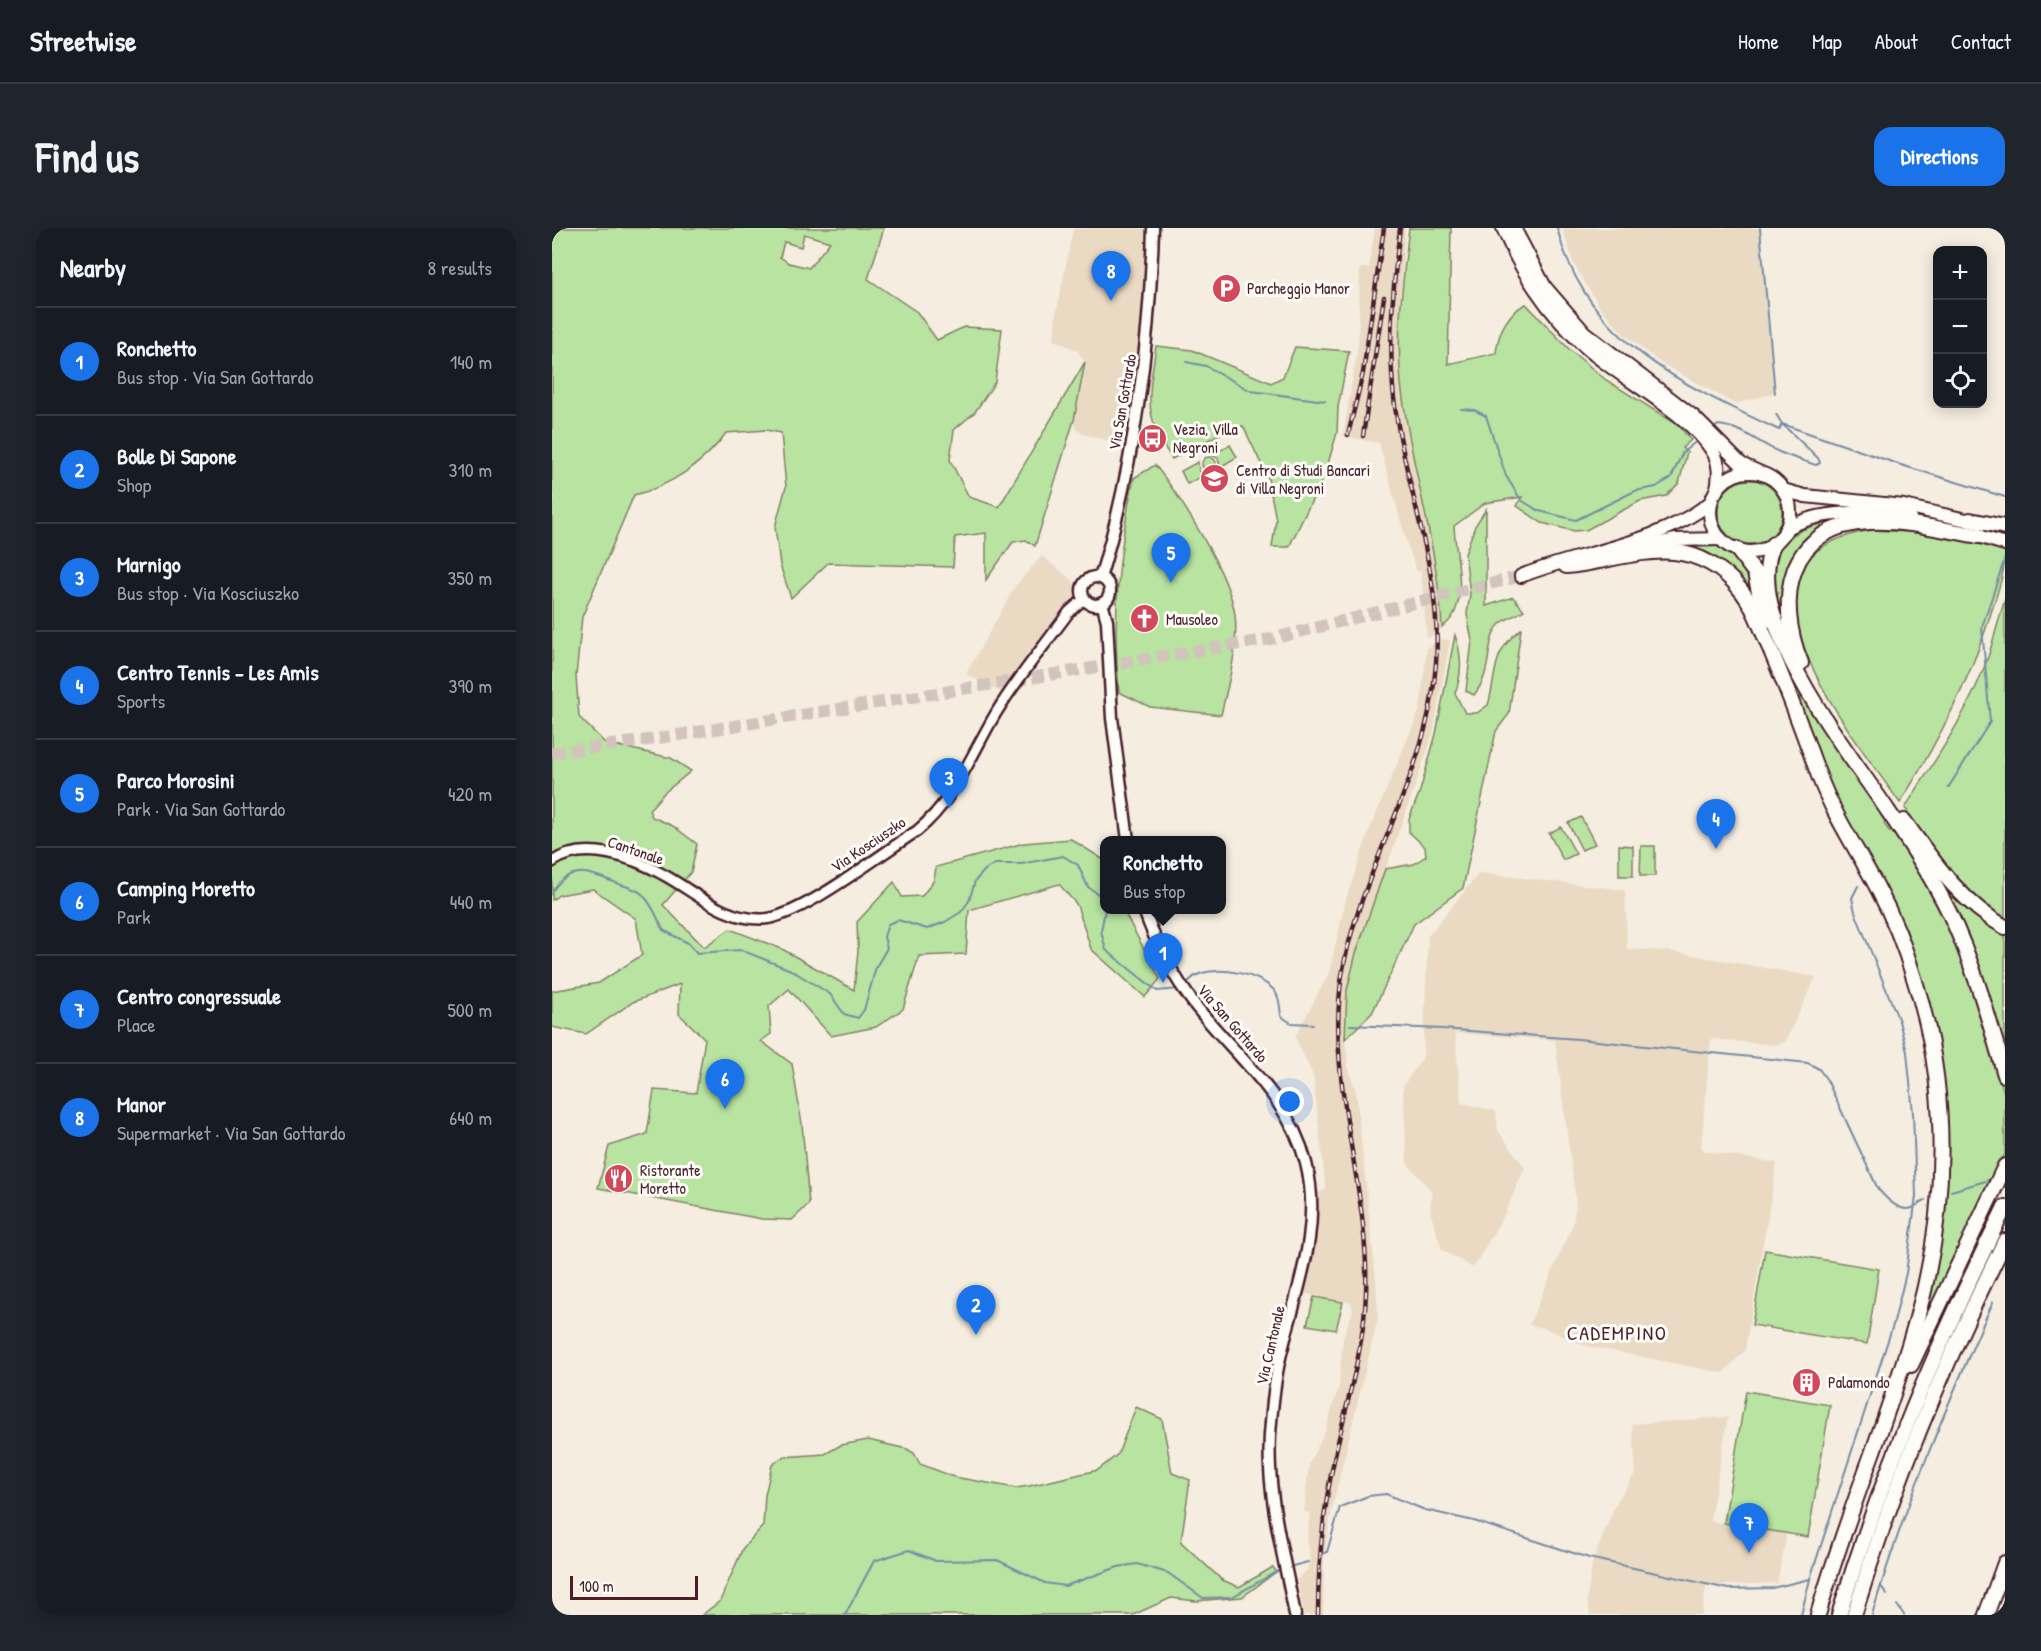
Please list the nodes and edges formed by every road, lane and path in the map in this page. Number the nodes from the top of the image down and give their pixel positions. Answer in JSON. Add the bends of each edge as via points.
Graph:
{"nodes":[{"id":1,"x":1153,"y":228,"type":"edge"},
{"id":2,"x":1503,"y":228,"type":"edge"},
{"id":3,"x":1514,"y":228,"type":"edge"},
{"id":4,"x":1690,"y":420,"type":"junction"},
{"id":5,"x":1713,"y":443,"type":"junction"},
{"id":6,"x":1763,"y":474,"type":"junction"},
{"id":7,"x":1783,"y":490,"type":"junction"},
{"id":8,"x":1714,"y":497,"type":"junction"},
{"id":9,"x":1970,"y":520,"type":"joint"},
{"id":10,"x":1785,"y":530,"type":"junction"},
{"id":11,"x":2004,"y":534,"type":"edge"},
{"id":12,"x":1979,"y":536,"type":"junction"},
{"id":13,"x":1721,"y":538,"type":"junction"},
{"id":14,"x":1773,"y":544,"type":"junction"},
{"id":15,"x":1737,"y":549,"type":"junction"},
{"id":16,"x":1566,"y":566,"type":"junction"},
{"id":17,"x":1100,"y":578,"type":"junction"},
{"id":18,"x":1084,"y":598,"type":"junction"},
{"id":19,"x":1102,"y":603,"type":"junction"},
{"id":20,"x":1781,"y":673,"type":"junction"},
{"id":21,"x":1837,"y":722,"type":"junction"},
{"id":22,"x":1858,"y":767,"type":"junction"},
{"id":23,"x":1891,"y":808,"type":"junction"},
{"id":24,"x":1900,"y":822,"type":"junction"},
{"id":25,"x":1127,"y":836,"type":"edge"},
{"id":26,"x":552,"y":862,"type":"edge"},
{"id":27,"x":705,"y":902,"type":"joint"},
{"id":28,"x":1146,"y":914,"type":"edge"},
{"id":29,"x":2005,"y":927,"type":"edge"},
{"id":30,"x":2005,"y":1075,"type":"edge"},
{"id":31,"x":1270,"y":1090,"type":"joint"},
{"id":32,"x":2005,"y":1166,"type":"edge"},
{"id":33,"x":2005,"y":1207,"type":"edge"},
{"id":34,"x":2005,"y":1240,"type":"edge"},
{"id":35,"x":1877,"y":1439,"type":"junction"},
{"id":36,"x":2005,"y":1563,"type":"edge"},
{"id":37,"x":1295,"y":1615,"type":"edge"},
{"id":38,"x":1818,"y":1615,"type":"edge"},
{"id":39,"x":1839,"y":1615,"type":"edge"},
{"id":40,"x":1854,"y":1615,"type":"edge"},
{"id":41,"x":1986,"y":1615,"type":"edge"}],
"edges":[{"from":1,"to":17,"type":"main road","name":"Via San Gottardo","via":[[1145,358]]},
{"from":2,"to":4,"type":"highway","via":[[1528,278],[1564,326],[1606,365]]},
{"from":3,"to":4,"type":"highway","via":[[1545,287],[1571,318],[1600,347]]},
{"from":4,"to":5,"type":"highway"},
{"from":5,"to":6,"type":"highway","via":[[1740,464]]},
{"from":5,"to":8,"type":"highway","via":[[1718,463]]},
{"from":6,"to":7,"type":"highway"},
{"from":6,"to":8,"type":"highway","via":[[1736,475],[1723,483]]},
{"from":7,"to":9,"type":"highway","via":[[1805,496],[1904,506]]},
{"from":7,"to":10,"type":"highway","via":[[1789,510]]},
{"from":8,"to":13,"type":"highway","via":[[1712,521]]},
{"from":8,"to":16,"type":"highway","via":[[1688,518],[1637,540],[1521,576]]},
{"from":9,"to":11,"type":"highway"},
{"from":10,"to":12,"type":"highway","via":[[1816,519],[1872,514],[1924,520]]},
{"from":10,"to":14,"type":"highway"},
{"from":11,"to":12,"type":"highway"},
{"from":12,"to":21,"type":"highway","via":[[1871,521],[1832,531],[1807,549],[1791,578],[1788,617],[1801,663]]},
{"from":13,"to":15,"type":"highway"},
{"from":13,"to":16,"type":"highway","via":[[1664,542]]},
{"from":14,"to":15,"type":"highway","via":[[1756,551]]},
{"from":14,"to":22,"type":"highway","via":[[1769,585],[1781,639],[1808,690]]},
{"from":15,"to":20,"type":"highway","via":[[1755,573]]},
{"from":16,"to":20,"type":"highway","via":[[1659,552],[1684,554],[1707,562],[1726,575],[1746,597]]},
{"from":17,"to":18,"type":"main road","via":[[1085,583]]},
{"from":17,"to":19,"type":"main road","via":[[1109,587],[1109,597]]},
{"from":18,"to":19,"type":"main road","via":[[1092,604]]},
{"from":18,"to":27,"type":"street","name":"Via Kosciuszko","via":[[1069,612],[998,711],[952,793],[916,831],[815,898],[776,917],[741,917]]},
{"from":19,"to":25,"type":"main road"},
{"from":20,"to":35,"type":"highway","via":[[1826,793],[1901,941],[1925,1016],[1938,1092],[1938,1211],[1925,1286]]},
{"from":21,"to":22,"type":"highway"},
{"from":21,"to":23,"type":"highway"},
{"from":22,"to":23,"type":"highway"},
{"from":23,"to":24,"type":"highway"},
{"from":24,"to":29,"type":"highway","via":[[1954,887]]},
{"from":24,"to":30,"type":"highway","via":[[1938,890],[1965,950]]},
{"from":26,"to":27,"type":"street","name":"Cantonale","via":[[572,852],[604,853],[664,875]]},
{"from":28,"to":31,"type":"main road","name":"Via San Gottardo","via":[[1170,967],[1195,1005]]},
{"from":31,"to":37,"type":"main road","name":"Via Cantonale","via":[[1298,1137],[1311,1194],[1307,1255],[1282,1348],[1270,1435],[1270,1484]]},
{"from":32,"to":35,"type":"highway"},
{"from":33,"to":39,"type":"highway","via":[[1900,1437]]},
{"from":34,"to":40,"type":"highway","via":[[1924,1418]]},
{"from":35,"to":38,"type":"highway"},
{"from":36,"to":41,"type":"highway"}]}
